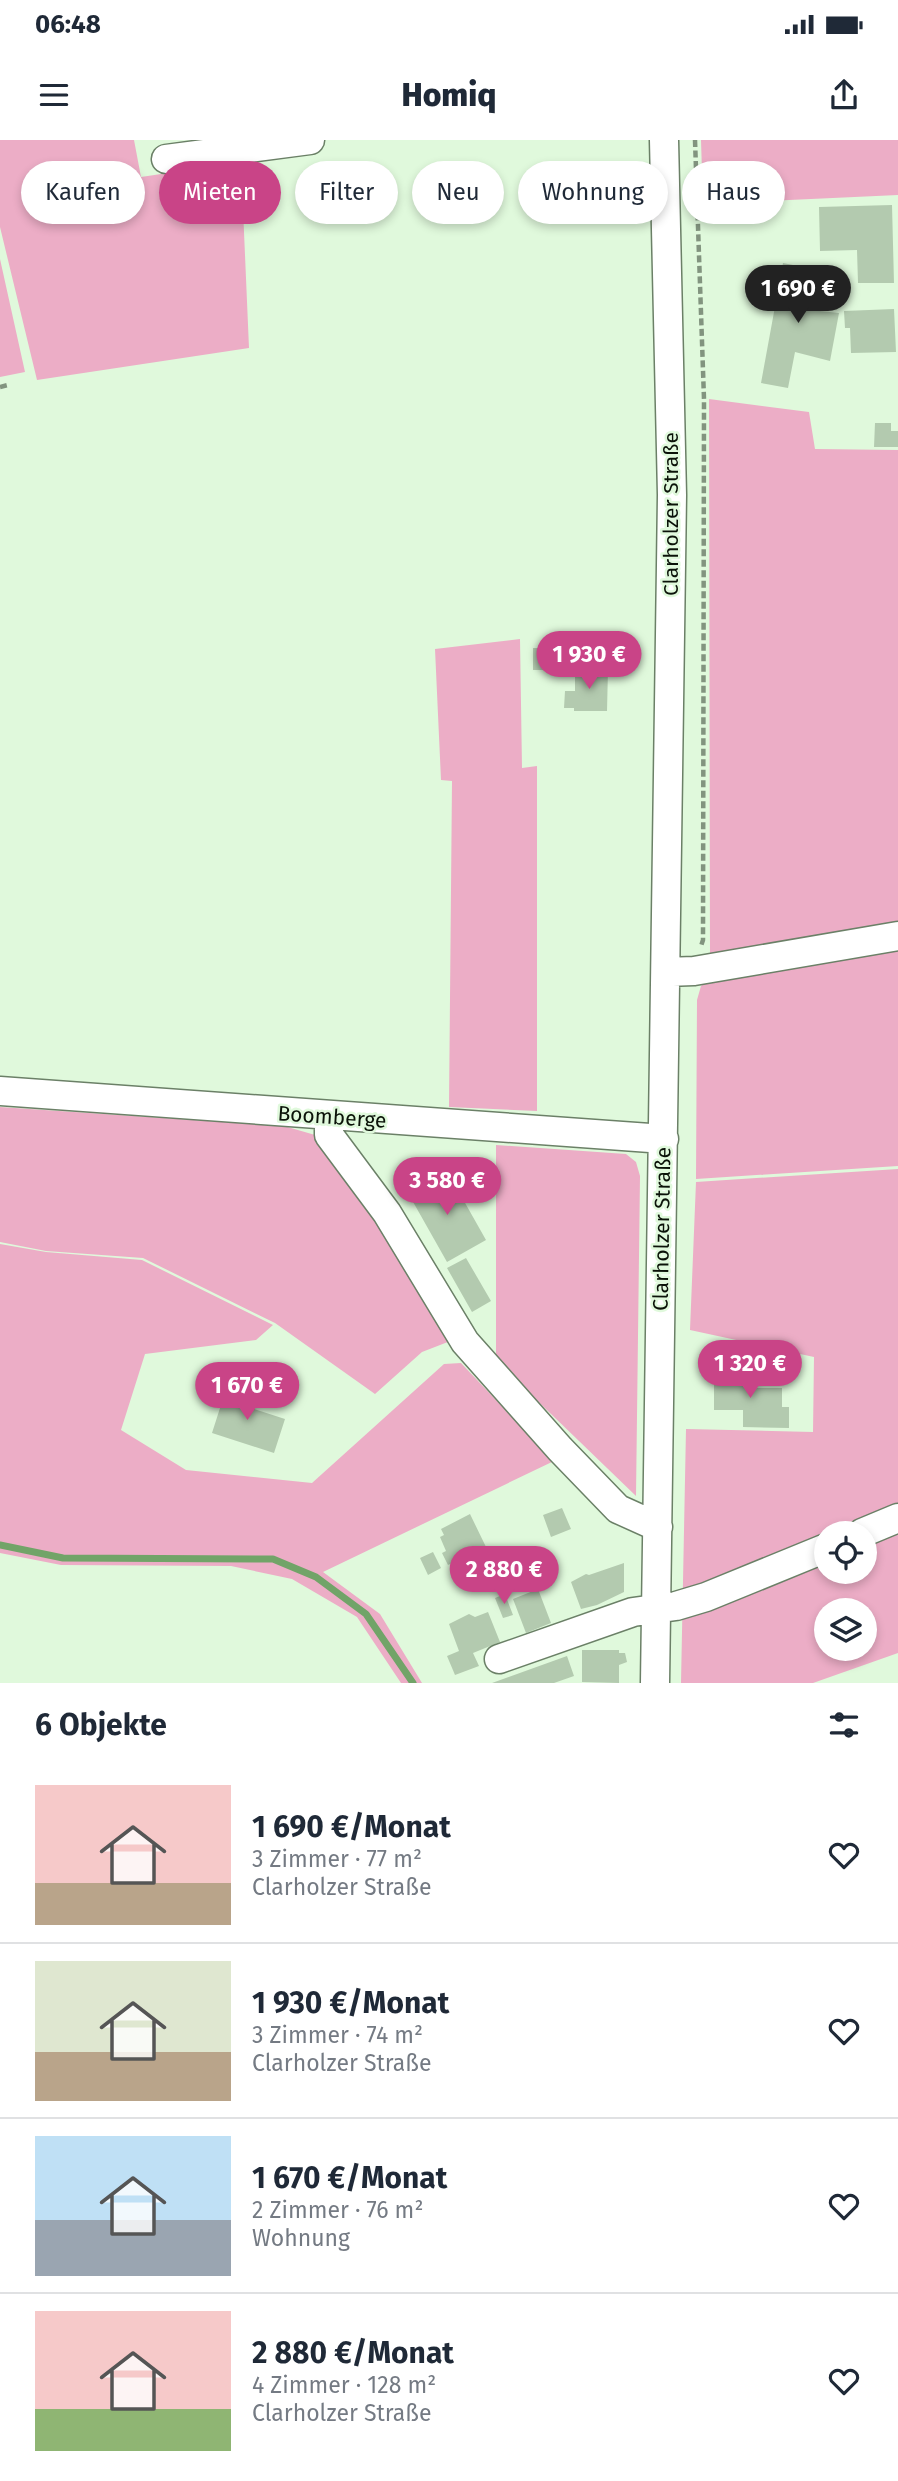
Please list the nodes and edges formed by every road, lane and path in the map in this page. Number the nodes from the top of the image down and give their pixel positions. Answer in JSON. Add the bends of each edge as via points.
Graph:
{"nodes":[{"id":1,"x":310,"y":140,"type":"edge"},
{"id":2,"x":664,"y":140,"type":"edge"},
{"id":3,"x":166,"y":159,"type":"dead end"},
{"id":4,"x":8,"y":385,"type":"dead end"},
{"id":5,"x":0,"y":387,"type":"edge"},
{"id":6,"x":898,"y":936,"type":"edge"},
{"id":7,"x":666,"y":972,"type":"junction"},
{"id":8,"x":0,"y":1091,"type":"edge"},
{"id":9,"x":329,"y":1117,"type":"junction"},
{"id":10,"x":664,"y":1139,"type":"junction"},
{"id":11,"x":898,"y":1518,"type":"edge"},
{"id":12,"x":658,"y":1527,"type":"junction"},
{"id":13,"x":877,"y":1527,"type":"edge"},
{"id":14,"x":814,"y":1553,"type":"edge"},
{"id":15,"x":656,"y":1609,"type":"junction"},
{"id":16,"x":499,"y":1659,"type":"dead end"},
{"id":17,"x":655,"y":1683,"type":"edge"}],
"edges":[{"from":1,"to":3,"type":"street"},
{"from":2,"to":7,"type":"street","name":"Clarholzer Straße","via":[[672,495]]},
{"from":4,"to":5,"type":"path"},
{"from":6,"to":7,"type":"street"},
{"from":7,"to":10,"type":"street","name":"Clarholzer Straße"},
{"from":8,"to":9,"type":"street","name":"Boomberge"},
{"from":9,"to":10,"type":"street","name":"Boomberge"},
{"from":9,"to":12,"type":"street","via":[[330,1135],[387,1213],[465,1342],[618,1509]]},
{"from":10,"to":12,"type":"street","name":"Clarholzer Straße"},
{"from":11,"to":13,"type":"street"},
{"from":12,"to":15,"type":"street","name":"Clarholzer Straße"},
{"from":14,"to":15,"type":"street","via":[[706,1597]]},
{"from":15,"to":16,"type":"street","via":[[633,1612]]},
{"from":15,"to":17,"type":"street","name":"Clarholzer Straße"}]}
